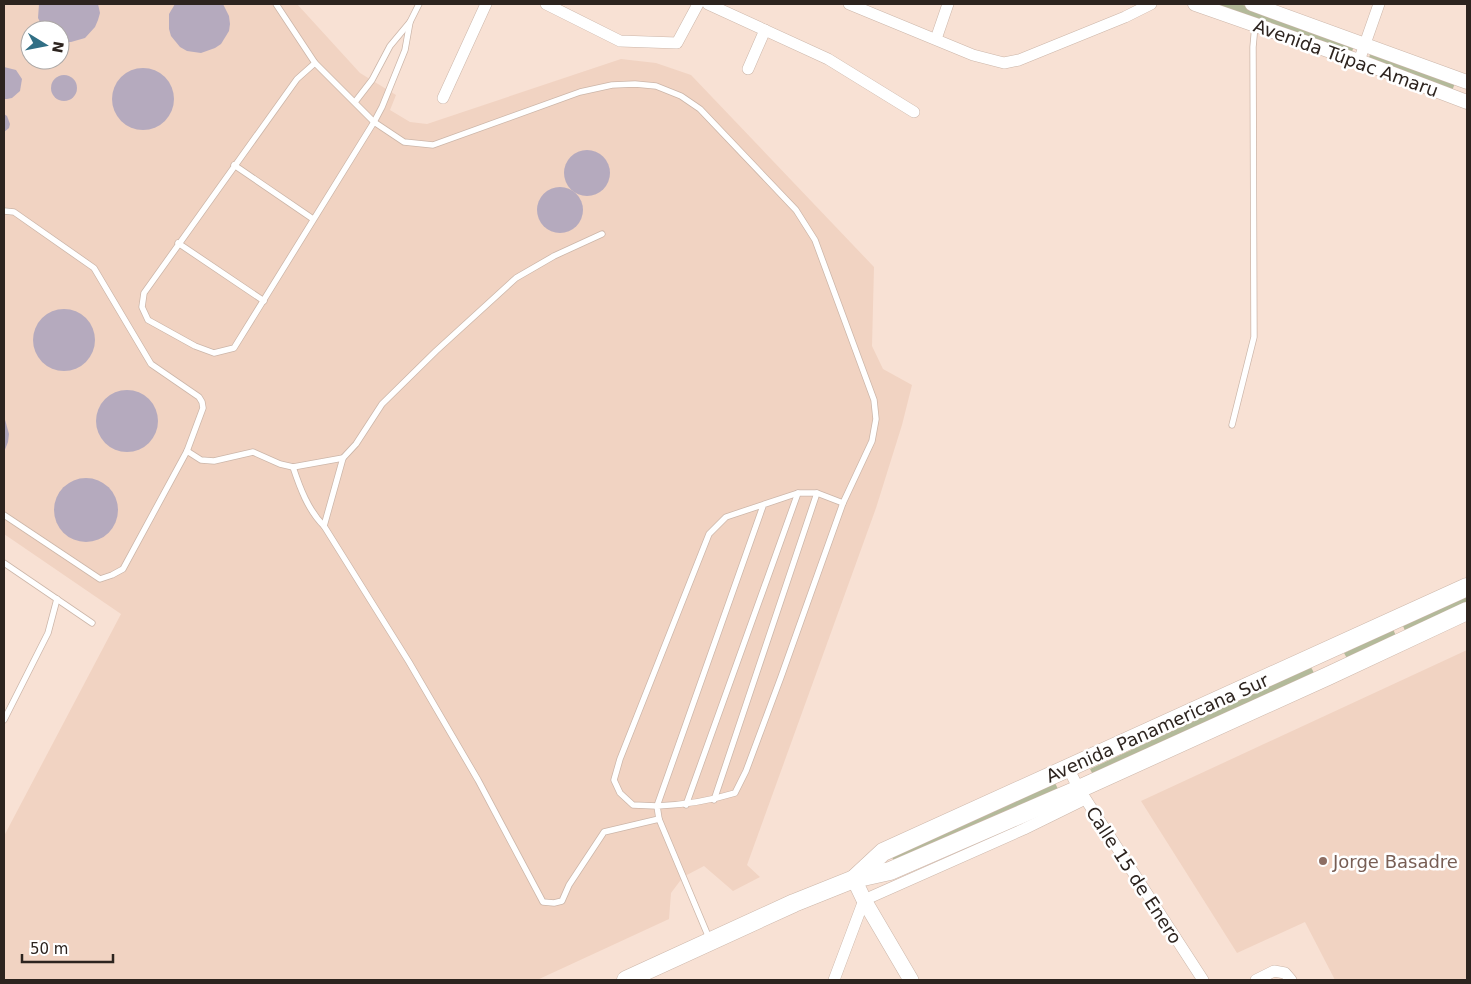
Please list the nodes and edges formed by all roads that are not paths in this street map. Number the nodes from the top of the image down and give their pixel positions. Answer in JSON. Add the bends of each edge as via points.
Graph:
{"nodes":[{"id":1,"x":276,"y":4,"type":"edge"},
{"id":2,"x":419,"y":4,"type":"edge"},
{"id":3,"x":486,"y":4,"type":"edge"},
{"id":4,"x":546,"y":4,"type":"edge"},
{"id":5,"x":698,"y":4,"type":"edge"},
{"id":6,"x":708,"y":4,"type":"edge"},
{"id":7,"x":849,"y":4,"type":"edge"},
{"id":8,"x":948,"y":4,"type":"edge"},
{"id":9,"x":1151,"y":4,"type":"edge"},
{"id":10,"x":1195,"y":4,"type":"edge"},
{"id":11,"x":1252,"y":4,"type":"edge"},
{"id":12,"x":1379,"y":4,"type":"edge"},
{"id":13,"x":410,"y":22,"type":"junction"},
{"id":14,"x":1255,"y":25,"type":"junction"},
{"id":15,"x":765,"y":30,"type":"junction"},
{"id":16,"x":936,"y":39,"type":"junction"},
{"id":17,"x":1365,"y":44,"type":"junction"},
{"id":18,"x":1358,"y":62,"type":"junction"},
{"id":19,"x":315,"y":63,"type":"junction"},
{"id":20,"x":748,"y":69,"type":"dead end"},
{"id":21,"x":1467,"y":82,"type":"edge"},
{"id":22,"x":443,"y":98,"type":"dead end"},
{"id":23,"x":1466,"y":98,"type":"edge"},
{"id":24,"x":355,"y":102,"type":"junction"},
{"id":25,"x":914,"y":112,"type":"dead end"},
{"id":26,"x":374,"y":122,"type":"junction"},
{"id":27,"x":234,"y":165,"type":"junction"},
{"id":28,"x":4,"y":211,"type":"edge"},
{"id":29,"x":313,"y":219,"type":"junction"},
{"id":30,"x":602,"y":234,"type":"dead end"},
{"id":31,"x":178,"y":243,"type":"junction"},
{"id":32,"x":264,"y":301,"type":"junction"},
{"id":33,"x":1232,"y":425,"type":"dead end"},
{"id":34,"x":187,"y":451,"type":"junction"},
{"id":35,"x":343,"y":458,"type":"junction"},
{"id":36,"x":293,"y":467,"type":"junction"},
{"id":37,"x":798,"y":492,"type":"junction"},
{"id":38,"x":817,"y":494,"type":"junction"},
{"id":39,"x":844,"y":503,"type":"junction"},
{"id":40,"x":762,"y":506,"type":"junction"},
{"id":41,"x":4,"y":514,"type":"edge"},
{"id":42,"x":324,"y":526,"type":"junction"},
{"id":43,"x":4,"y":563,"type":"edge"},
{"id":44,"x":1467,"y":587,"type":"edge"},
{"id":45,"x":56,"y":599,"type":"junction"},
{"id":46,"x":1467,"y":610,"type":"edge"},
{"id":47,"x":92,"y":622,"type":"dead end"},
{"id":48,"x":4,"y":720,"type":"edge"},
{"id":49,"x":1068,"y":768,"type":"junction"},
{"id":50,"x":1082,"y":794,"type":"junction"},
{"id":51,"x":714,"y":800,"type":"junction"},
{"id":52,"x":686,"y":805,"type":"junction"},
{"id":53,"x":657,"y":806,"type":"junction"},
{"id":54,"x":659,"y":819,"type":"junction"},
{"id":55,"x":854,"y":879,"type":"junction"},
{"id":56,"x":864,"y":900,"type":"junction"},
{"id":57,"x":710,"y":941,"type":"junction"},
{"id":58,"x":626,"y":980,"type":"edge"},
{"id":59,"x":834,"y":980,"type":"edge"},
{"id":60,"x":910,"y":980,"type":"edge"},
{"id":61,"x":1204,"y":980,"type":"edge"},
{"id":62,"x":1256,"y":980,"type":"edge"},
{"id":63,"x":1291,"y":980,"type":"edge"}],
"edges":[{"from":1,"to":19,"type":"lane"},
{"from":2,"to":13,"type":"lane"},
{"from":3,"to":22,"type":"street"},
{"from":4,"to":5,"type":"street","via":[[620,41],[677,43]]},
{"from":6,"to":15,"type":"street"},
{"from":7,"to":16,"type":"street"},
{"from":8,"to":16,"type":"street"},
{"from":9,"to":16,"type":"street","via":[[1019,60],[1004,63]]},
{"from":10,"to":14,"type":"street","name":"Avenida Túpac Amaru"},
{"from":11,"to":17,"type":"street","name":"Avenida Túpac Amaru"},
{"from":12,"to":17,"type":"street"},
{"from":13,"to":24,"type":"lane","via":[[390,46],[372,80]]},
{"from":13,"to":26,"type":"lane","via":[[405,50]]},
{"from":14,"to":18,"type":"street","name":"Avenida Túpac Amaru"},
{"from":14,"to":33,"type":"lane","via":[[1254,337]]},
{"from":15,"to":20,"type":"street"},
{"from":15,"to":25,"type":"street","via":[[828,59]]},
{"from":17,"to":18,"type":"street"},
{"from":17,"to":21,"type":"street","name":"Avenida Túpac Amaru"},
{"from":18,"to":23,"type":"street","name":"Avenida Túpac Amaru"},
{"from":19,"to":24,"type":"lane"},
{"from":19,"to":27,"type":"lane","via":[[297,78]]},
{"from":24,"to":26,"type":"lane"},
{"from":26,"to":29,"type":"lane"},
{"from":26,"to":39,"type":"lane","via":[[404,142],[433,145],[580,92],[635,84],[656,86],[681,96],[700,109],[796,210],[815,240],[874,400],[876,418],[872,441]]},
{"from":27,"to":29,"type":"lane"},
{"from":27,"to":31,"type":"lane"},
{"from":28,"to":34,"type":"lane","via":[[14,212],[94,268],[151,364],[199,398],[203,408]]},
{"from":29,"to":32,"type":"lane"},
{"from":30,"to":35,"type":"lane","via":[[516,278],[382,404]]},
{"from":31,"to":32,"type":"lane"},
{"from":31,"to":32,"type":"lane","via":[[144,294],[142,307],[148,320],[214,353],[234,348]]},
{"from":34,"to":36,"type":"lane","via":[[201,460],[214,461],[253,452]]},
{"from":34,"to":41,"type":"lane","via":[[123,569],[112,575],[100,579]]},
{"from":35,"to":36,"type":"lane"},
{"from":35,"to":42,"type":"lane"},
{"from":36,"to":42,"type":"lane","via":[[302,493]]},
{"from":37,"to":38,"type":"lane"},
{"from":37,"to":40,"type":"lane"},
{"from":37,"to":52,"type":"lane"},
{"from":38,"to":39,"type":"lane"},
{"from":38,"to":51,"type":"lane"},
{"from":39,"to":51,"type":"lane","via":[[746,771],[735,793]]},
{"from":40,"to":53,"type":"lane"},
{"from":40,"to":53,"type":"lane","via":[[726,517],[709,534],[620,759],[614,780],[620,793],[633,804]]},
{"from":42,"to":54,"type":"lane","via":[[478,780],[543,902],[562,901],[604,832]]},
{"from":43,"to":45,"type":"lane"},
{"from":44,"to":49,"type":"main road","name":"Avenida Panamericana Sur"},
{"from":45,"to":47,"type":"lane"},
{"from":45,"to":48,"type":"lane","via":[[48,633]]},
{"from":46,"to":50,"type":"main road","name":"Avenida Panamericana Sur"},
{"from":49,"to":50,"type":"street","name":"Calle 15 de Enero"},
{"from":49,"to":55,"type":"main road","name":"Avenida Panamericana Sur","via":[[883,852]]},
{"from":50,"to":55,"type":"main road","name":"Avenida Panamericana Sur","via":[[890,871]]},
{"from":50,"to":56,"type":"street","name":"Avenida Panamericana Sur","via":[[1024,829]]},
{"from":50,"to":61,"type":"street","name":"Calle 15 de Enero"},
{"from":51,"to":52,"type":"lane"},
{"from":52,"to":53,"type":"lane"},
{"from":53,"to":54,"type":"lane"},
{"from":54,"to":57,"type":"lane"},
{"from":55,"to":56,"type":"main road"},
{"from":55,"to":57,"type":"main road","name":"Avenida Panamericana Sur"},
{"from":56,"to":59,"type":"street"},
{"from":56,"to":60,"type":"main road"},
{"from":57,"to":58,"type":"main road","name":"Avenida Panamericana Sur"},
{"from":62,"to":63,"type":"street","via":[[1274,971],[1285,973]]}]}
